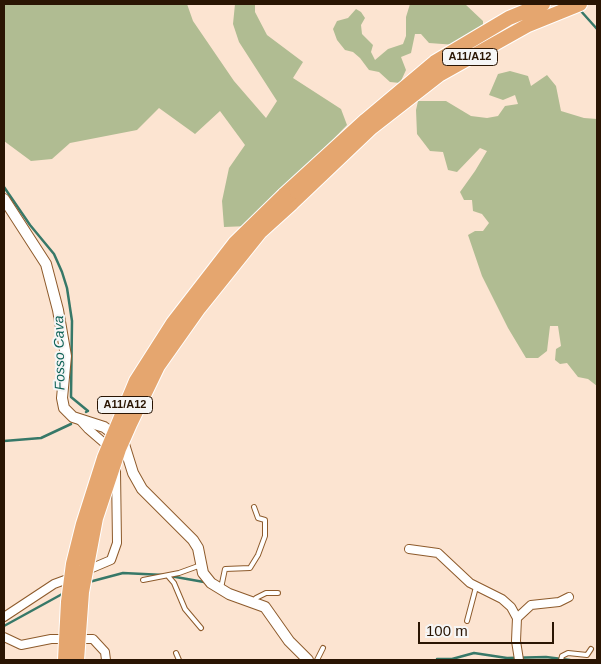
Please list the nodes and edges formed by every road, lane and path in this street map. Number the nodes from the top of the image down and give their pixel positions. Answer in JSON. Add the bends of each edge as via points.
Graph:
{"nodes":[{"id":1,"x":543,"y":4,"type":"edge"},
{"id":2,"x":580,"y":4,"type":"edge"},
{"id":3,"x":368,"y":124,"type":"junction"},
{"id":4,"x":4,"y":199,"type":"edge"},
{"id":5,"x":287,"y":200,"type":"junction"},
{"id":6,"x":79,"y":418,"type":"junction"},
{"id":7,"x":254,"y":507,"type":"dead end"},
{"id":8,"x":409,"y":549,"type":"dead end"},
{"id":9,"x":202,"y":568,"type":"junction"},
{"id":10,"x":168,"y":576,"type":"junction"},
{"id":11,"x":143,"y":580,"type":"dead end"},
{"id":12,"x":476,"y":587,"type":"junction"},
{"id":13,"x":221,"y":590,"type":"junction"},
{"id":14,"x":278,"y":593,"type":"dead end"},
{"id":15,"x":569,"y":597,"type":"dead end"},
{"id":16,"x":252,"y":603,"type":"junction"},
{"id":17,"x":4,"y":617,"type":"edge"},
{"id":18,"x":518,"y":618,"type":"junction"},
{"id":19,"x":467,"y":621,"type":"dead end"},
{"id":20,"x":201,"y":628,"type":"dead end"},
{"id":21,"x":4,"y":637,"type":"edge"},
{"id":22,"x":323,"y":648,"type":"dead end"},
{"id":23,"x":591,"y":649,"type":"dead end"},
{"id":24,"x":176,"y":653,"type":"dead end"},
{"id":25,"x":562,"y":658,"type":"edge"},
{"id":26,"x":65,"y":660,"type":"edge"},
{"id":27,"x":77,"y":660,"type":"edge"},
{"id":28,"x":106,"y":660,"type":"edge"},
{"id":29,"x":179,"y":660,"type":"edge"},
{"id":30,"x":308,"y":660,"type":"edge"},
{"id":31,"x":317,"y":660,"type":"edge"},
{"id":32,"x":519,"y":660,"type":"edge"}],
"edges":[{"from":1,"to":3,"type":"highway","number":"A11/A12","via":[[509,18],[435,62]]},
{"from":2,"to":3,"type":"highway","number":"A11/A12","via":[[528,25],[439,75]]},
{"from":3,"to":5,"type":"highway","number":"A11/A12"},
{"from":4,"to":6,"type":"street","via":[[46,264],[66,356],[64,408]]},
{"from":5,"to":26,"type":"highway","number":"A11/A12","bridge":true,"via":[[230,250],[172,322],[136,381],[104,458],[83,524],[73,564]]},
{"from":5,"to":27,"type":"highway","number":"A11/A12","bridge":true,"via":[[189,322],[158,366],[130,424],[96,518],[82,592]]},
{"from":6,"to":9,"type":"street","via":[[104,427],[123,441],[142,489],[194,540]]},
{"from":6,"to":17,"type":"street","via":[[113,450],[117,543],[111,560],[54,584]]},
{"from":7,"to":13,"type":"lane","via":[[258,518],[265,520],[265,536],[258,555],[250,568],[225,568]]},
{"from":8,"to":12,"type":"street","via":[[438,553]]},
{"from":9,"to":10,"type":"lane"},
{"from":9,"to":13,"type":"street","via":[[211,583]]},
{"from":10,"to":11,"type":"lane"},
{"from":10,"to":20,"type":"lane","via":[[185,609]]},
{"from":12,"to":18,"type":"street","via":[[502,599]]},
{"from":12,"to":19,"type":"lane"},
{"from":13,"to":16,"type":"street"},
{"from":14,"to":16,"type":"lane","via":[[266,593]]},
{"from":15,"to":18,"type":"street","via":[[558,602],[531,605]]},
{"from":16,"to":30,"type":"street","via":[[265,607],[289,641]]},
{"from":18,"to":32,"type":"street","via":[[516,650]]},
{"from":21,"to":28,"type":"street","via":[[21,645],[51,639],[93,639],[105,652]]},
{"from":22,"to":31,"type":"lane"},
{"from":23,"to":25,"type":"lane","via":[[587,655],[568,652]]},
{"from":24,"to":29,"type":"lane"}]}
